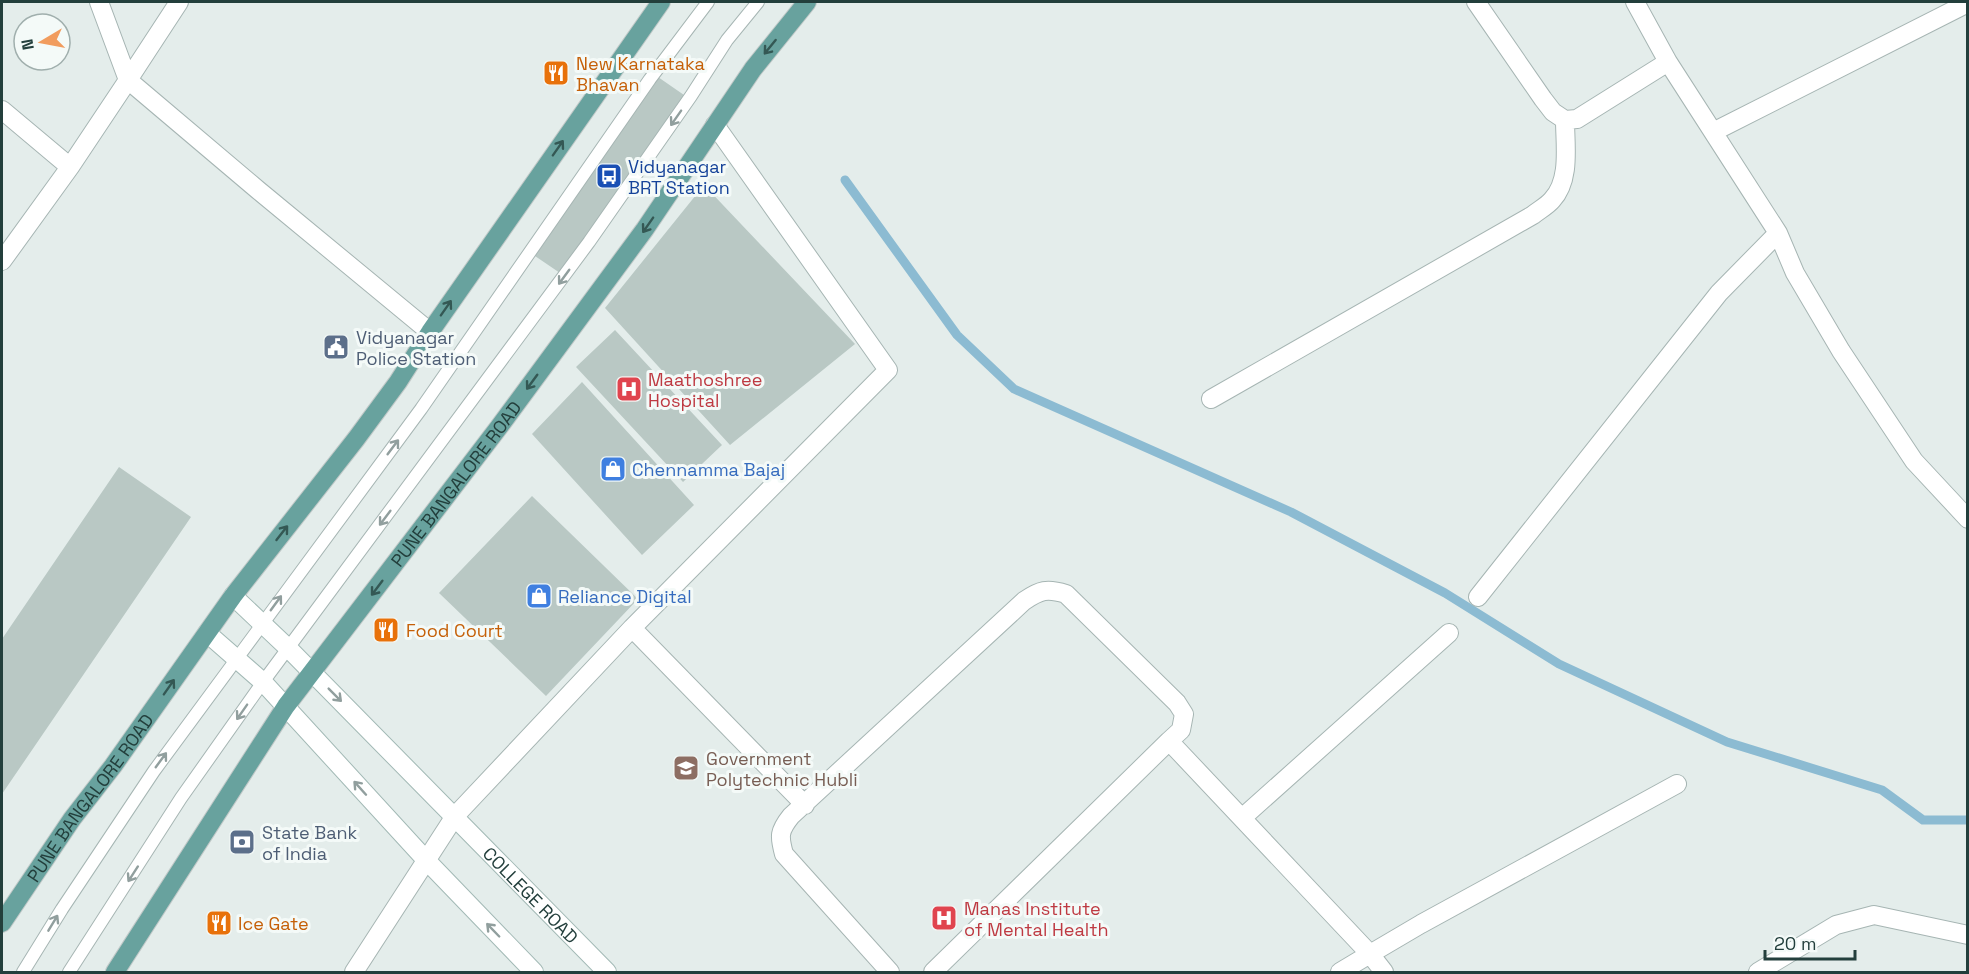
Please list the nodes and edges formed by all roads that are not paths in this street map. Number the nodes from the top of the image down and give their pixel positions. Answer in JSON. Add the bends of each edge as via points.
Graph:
{"nodes":[{"id":1,"x":99,"y":2,"type":"edge"},
{"id":2,"x":178,"y":2,"type":"edge"},
{"id":3,"x":661,"y":2,"type":"edge"},
{"id":4,"x":708,"y":2,"type":"edge"},
{"id":5,"x":758,"y":2,"type":"edge"},
{"id":6,"x":807,"y":2,"type":"edge"},
{"id":7,"x":1476,"y":2,"type":"edge"},
{"id":8,"x":1635,"y":2,"type":"edge"},
{"id":9,"x":1968,"y":3,"type":"edge"},
{"id":10,"x":1668,"y":62,"type":"junction"},
{"id":11,"x":128,"y":80,"type":"junction"},
{"id":12,"x":2,"y":110,"type":"edge"},
{"id":13,"x":1565,"y":120,"type":"junction"},
{"id":14,"x":715,"y":125,"type":"junction"},
{"id":15,"x":1713,"y":132,"type":"junction"},
{"id":16,"x":70,"y":167,"type":"junction"},
{"id":17,"x":1778,"y":233,"type":"junction"},
{"id":18,"x":2,"y":261,"type":"edge"},
{"id":19,"x":430,"y":332,"type":"junction"},
{"id":20,"x":1211,"y":399,"type":"dead end"},
{"id":21,"x":1968,"y":519,"type":"edge"},
{"id":22,"x":233,"y":596,"type":"junction"},
{"id":23,"x":1478,"y":597,"type":"dead end"},
{"id":24,"x":262,"y":622,"type":"junction"},
{"id":25,"x":632,"y":628,"type":"junction"},
{"id":26,"x":207,"y":633,"type":"junction"},
{"id":27,"x":1449,"y":633,"type":"dead end"},
{"id":28,"x":288,"y":648,"type":"junction"},
{"id":29,"x":236,"y":657,"type":"junction"},
{"id":30,"x":312,"y":672,"type":"junction"},
{"id":31,"x":263,"y":682,"type":"junction"},
{"id":32,"x":286,"y":706,"type":"junction"},
{"id":33,"x":1169,"y":741,"type":"junction"},
{"id":34,"x":1677,"y":784,"type":"dead end"},
{"id":35,"x":805,"y":805,"type":"junction"},
{"id":36,"x":455,"y":816,"type":"junction"},
{"id":37,"x":1242,"y":818,"type":"junction"},
{"id":38,"x":426,"y":860,"type":"junction"},
{"id":39,"x":2,"y":923,"type":"edge"},
{"id":40,"x":1968,"y":935,"type":"edge"},
{"id":41,"x":1370,"y":954,"type":"junction"},
{"id":42,"x":23,"y":972,"type":"edge"},
{"id":43,"x":69,"y":972,"type":"edge"},
{"id":44,"x":115,"y":972,"type":"edge"},
{"id":45,"x":354,"y":972,"type":"edge"},
{"id":46,"x":534,"y":972,"type":"edge"},
{"id":47,"x":607,"y":972,"type":"edge"},
{"id":48,"x":890,"y":972,"type":"edge"},
{"id":49,"x":933,"y":972,"type":"edge"},
{"id":50,"x":1340,"y":972,"type":"edge"},
{"id":51,"x":1384,"y":972,"type":"edge"},
{"id":52,"x":1758,"y":972,"type":"edge"}],
"edges":[{"from":1,"to":11,"type":"street"},
{"from":2,"to":11,"type":"street"},
{"from":19,"to":3,"type":"main road","name":"PUNE BANGALORE ROAD","one_way":true},
{"from":24,"to":4,"type":"lane","one_way":true,"via":[[421,409]]},
{"from":5,"to":28,"type":"lane","one_way":true,"via":[[727,40],[589,242]]},
{"from":6,"to":14,"type":"main road","name":"PUNE BANGALORE ROAD","one_way":true,"via":[[753,69]]},
{"from":7,"to":13,"type":"street","via":[[1543,99]]},
{"from":8,"to":10,"type":"street"},
{"from":9,"to":15,"type":"street"},
{"from":10,"to":13,"type":"street","via":[[1591,112]]},
{"from":10,"to":15,"type":"street"},
{"from":11,"to":16,"type":"street"},
{"from":11,"to":19,"type":"street"},
{"from":12,"to":16,"type":"street"},
{"from":13,"to":20,"type":"street","via":[[1562,184],[1546,205]]},
{"from":14,"to":25,"type":"street","via":[[888,370]]},
{"from":14,"to":30,"type":"main road","name":"PUNE BANGALORE ROAD","one_way":true,"via":[[499,427]]},
{"from":15,"to":17,"type":"street"},
{"from":16,"to":18,"type":"street"},
{"from":17,"to":21,"type":"street","via":[[1795,273],[1914,461]]},
{"from":17,"to":23,"type":"street","via":[[1719,293]]},
{"from":22,"to":19,"type":"main road","name":"PUNE BANGALORE ROAD","one_way":true,"via":[[356,439]]},
{"from":22,"to":24,"type":"street","name":"COLLEGE ROAD"},
{"from":22,"to":26,"type":"main road","name":"PUNE BANGALORE ROAD"},
{"from":24,"to":28,"type":"street","name":"COLLEGE ROAD"},
{"from":24,"to":29,"type":"lane"},
{"from":25,"to":35,"type":"street"},
{"from":25,"to":36,"type":"street"},
{"from":26,"to":29,"type":"street"},
{"from":39,"to":26,"type":"main road","name":"PUNE BANGALORE ROAD","one_way":true},
{"from":27,"to":37,"type":"street"},
{"from":28,"to":30,"type":"street","name":"COLLEGE ROAD"},
{"from":28,"to":31,"type":"lane"},
{"from":29,"to":31,"type":"street"},
{"from":42,"to":29,"type":"lane","one_way":true,"via":[[147,781]]},
{"from":30,"to":32,"type":"main road","name":"PUNE BANGALORE ROAD"},
{"from":30,"to":36,"type":"street","name":"COLLEGE ROAD","one_way":true},
{"from":31,"to":32,"type":"street"},
{"from":31,"to":43,"type":"lane","one_way":true},
{"from":38,"to":32,"type":"street","one_way":true},
{"from":32,"to":44,"type":"main road","name":"PUNE BANGALORE ROAD"},
{"from":33,"to":35,"type":"street","via":[[1181,730],[1184,714],[1177,703],[1066,594],[1052,589],[1037,592],[1024,601]]},
{"from":33,"to":37,"type":"street"},
{"from":33,"to":49,"type":"street"},
{"from":34,"to":41,"type":"street"},
{"from":35,"to":48,"type":"street","via":[[783,826],[780,838],[784,854]]},
{"from":36,"to":38,"type":"street"},
{"from":36,"to":47,"type":"street","name":"COLLEGE ROAD"},
{"from":37,"to":41,"type":"street"},
{"from":38,"to":45,"type":"street"},
{"from":46,"to":38,"type":"street","one_way":true},
{"from":40,"to":52,"type":"street","via":[[1874,915],[1836,925]]},
{"from":41,"to":50,"type":"street"},
{"from":41,"to":51,"type":"street"}]}
